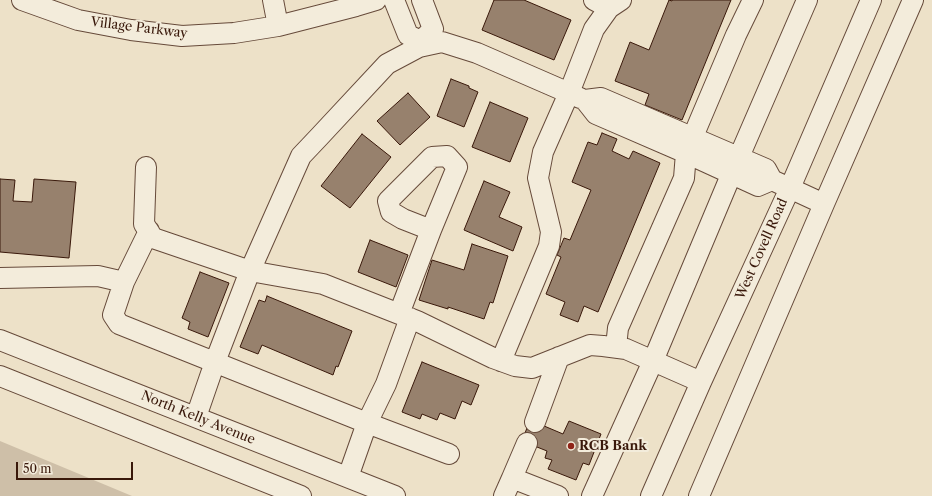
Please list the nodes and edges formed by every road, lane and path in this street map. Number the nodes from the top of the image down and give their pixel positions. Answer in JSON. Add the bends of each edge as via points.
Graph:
{"nodes":[{"id":1,"x":22,"y":0,"type":"edge"},
{"id":2,"x":273,"y":0,"type":"edge"},
{"id":3,"x":376,"y":0,"type":"edge"},
{"id":4,"x":394,"y":0,"type":"edge"},
{"id":5,"x":422,"y":0,"type":"edge"},
{"id":6,"x":753,"y":0,"type":"edge"},
{"id":7,"x":807,"y":0,"type":"edge"},
{"id":8,"x":913,"y":0,"type":"edge"},
{"id":9,"x":865,"y":2,"type":"edge"},
{"id":10,"x":608,"y":3,"type":"edge"},
{"id":11,"x":278,"y":26,"type":"junction"},
{"id":12,"x":422,"y":43,"type":"junction"},
{"id":13,"x":577,"y":96,"type":"junction"},
{"id":14,"x":689,"y":146,"type":"junction"},
{"id":15,"x":735,"y":166,"type":"junction"},
{"id":16,"x":146,"y":167,"type":"dead end"},
{"id":17,"x":781,"y":184,"type":"junction"},
{"id":18,"x":824,"y":204,"type":"junction"},
{"id":19,"x":431,"y":230,"type":"dead end"},
{"id":20,"x":149,"y":231,"type":"junction"},
{"id":21,"x":250,"y":271,"type":"junction"},
{"id":22,"x":0,"y":278,"type":"edge"},
{"id":23,"x":124,"y":282,"type":"junction"},
{"id":24,"x":404,"y":316,"type":"junction"},
{"id":25,"x":0,"y":340,"type":"edge"},
{"id":26,"x":616,"y":347,"type":"junction"},
{"id":27,"x":559,"y":358,"type":"junction"},
{"id":28,"x":501,"y":361,"type":"junction"},
{"id":29,"x":653,"y":361,"type":"junction"},
{"id":30,"x":216,"y":362,"type":"junction"},
{"id":31,"x":0,"y":376,"type":"edge"},
{"id":32,"x":702,"y":382,"type":"junction"},
{"id":33,"x":196,"y":417,"type":"junction"},
{"id":34,"x":535,"y":422,"type":"dead end"},
{"id":35,"x":367,"y":423,"type":"junction"},
{"id":36,"x":527,"y":443,"type":"dead end"},
{"id":37,"x":449,"y":454,"type":"dead end"},
{"id":38,"x":348,"y":477,"type":"junction"},
{"id":39,"x":508,"y":487,"type":"edge"},
{"id":40,"x":301,"y":496,"type":"edge"},
{"id":41,"x":395,"y":496,"type":"edge"},
{"id":42,"x":558,"y":496,"type":"edge"},
{"id":43,"x":592,"y":496,"type":"edge"},
{"id":44,"x":651,"y":496,"type":"edge"},
{"id":45,"x":699,"y":496,"type":"edge"}],
"edges":[{"from":1,"to":11,"type":"street","name":"Village Parkway","via":[[78,20],[182,36],[234,34]]},
{"from":2,"to":11,"type":"street"},
{"from":3,"to":11,"type":"street","name":"Village Parkway"},
{"from":4,"to":12,"type":"street","via":[[408,35]]},
{"from":5,"to":12,"type":"street","via":[[432,30]]},
{"from":6,"to":14,"type":"street"},
{"from":7,"to":15,"type":"street"},
{"from":8,"to":18,"type":"street"},
{"from":9,"to":17,"type":"street","name":"West Covell Road"},
{"from":10,"to":13,"type":"street","via":[[594,29]]},
{"from":12,"to":13,"type":"street","via":[[442,42],[477,52]]},
{"from":12,"to":21,"type":"street","via":[[387,64],[300,156]]},
{"from":13,"to":14,"type":"street","via":[[596,114]]},
{"from":13,"to":28,"type":"street","via":[[543,152],[538,178],[551,232],[548,246]]},
{"from":14,"to":15,"type":"street"},
{"from":14,"to":26,"type":"street","via":[[684,178],[618,328]]},
{"from":15,"to":17,"type":"street","via":[[758,186]]},
{"from":15,"to":29,"type":"street"},
{"from":16,"to":20,"type":"street","via":[[144,224]]},
{"from":17,"to":18,"type":"street"},
{"from":17,"to":32,"type":"street","name":"West Covell Road"},
{"from":18,"to":45,"type":"street"},
{"from":19,"to":24,"type":"street"},
{"from":20,"to":21,"type":"street","via":[[153,238]]},
{"from":20,"to":23,"type":"street"},
{"from":21,"to":24,"type":"street","via":[[323,284]]},
{"from":21,"to":30,"type":"street"},
{"from":22,"to":23,"type":"street","via":[[98,276]]},
{"from":23,"to":30,"type":"street","via":[[113,315],[119,324]]},
{"from":24,"to":28,"type":"street"},
{"from":24,"to":35,"type":"street","via":[[386,384]]},
{"from":25,"to":33,"type":"street","name":"North Kelly Avenue"},
{"from":26,"to":27,"type":"street","via":[[590,345]]},
{"from":26,"to":29,"type":"street"},
{"from":27,"to":28,"type":"street","via":[[532,368]]},
{"from":27,"to":34,"type":"street"},
{"from":29,"to":32,"type":"street"},
{"from":29,"to":43,"type":"street"},
{"from":30,"to":33,"type":"street"},
{"from":30,"to":35,"type":"street"},
{"from":31,"to":40,"type":"street"},
{"from":32,"to":44,"type":"street","name":"West Covell Road"},
{"from":33,"to":38,"type":"street","name":"North Kelly Avenue"},
{"from":35,"to":37,"type":"street"},
{"from":35,"to":38,"type":"street"},
{"from":36,"to":39,"type":"street"},
{"from":38,"to":41,"type":"street","name":"North Kelly Avenue"},
{"from":39,"to":42,"type":"street"}]}
